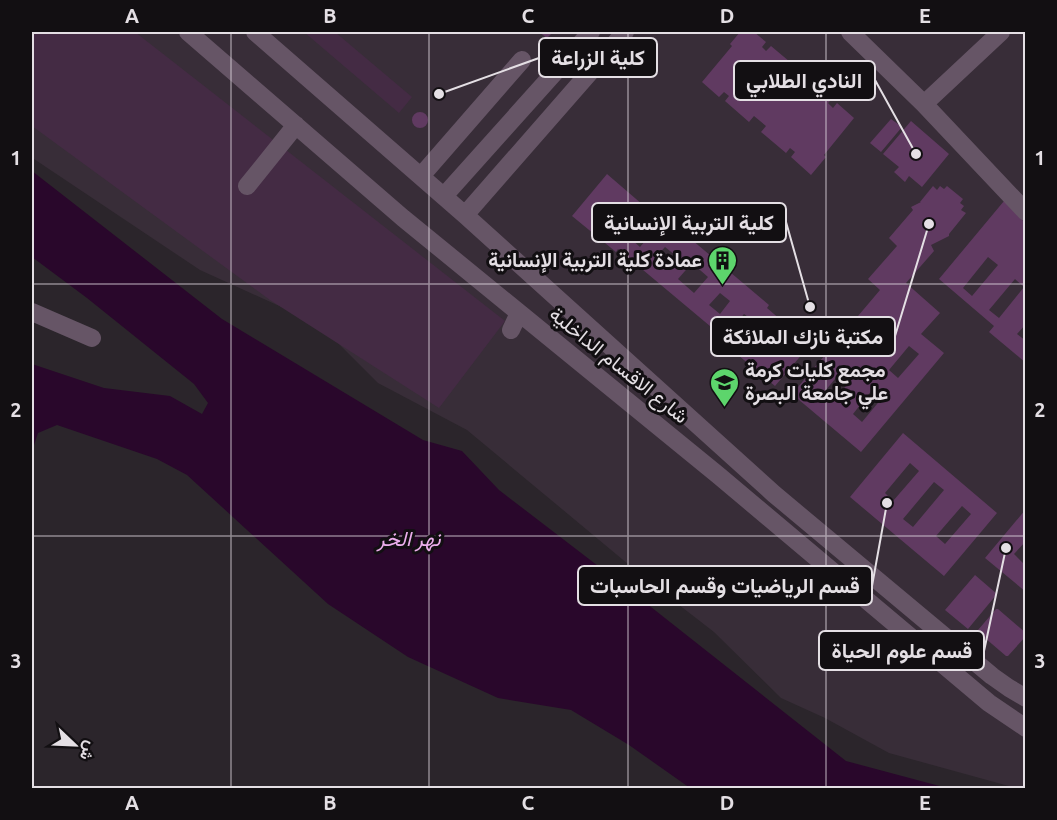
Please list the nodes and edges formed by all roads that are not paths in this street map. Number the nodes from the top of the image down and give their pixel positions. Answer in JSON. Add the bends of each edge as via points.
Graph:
{"nodes":[{"id":1,"x":188,"y":32,"type":"edge"},
{"id":2,"x":255,"y":32,"type":"edge"},
{"id":3,"x":591,"y":32,"type":"edge"},
{"id":4,"x":625,"y":32,"type":"edge"},
{"id":5,"x":850,"y":32,"type":"edge"},
{"id":6,"x":1001,"y":32,"type":"edge"},
{"id":7,"x":522,"y":60,"type":"dead end"},
{"id":8,"x":924,"y":104,"type":"junction"},
{"id":9,"x":296,"y":125,"type":"junction"},
{"id":10,"x":421,"y":176,"type":"junction"},
{"id":11,"x":247,"y":186,"type":"dead end"},
{"id":12,"x":444,"y":196,"type":"junction"},
{"id":13,"x":1026,"y":212,"type":"edge"},
{"id":14,"x":465,"y":215,"type":"junction"},
{"id":15,"x":32,"y":312,"type":"edge"},
{"id":16,"x":519,"y":313,"type":"junction"},
{"id":17,"x":511,"y":330,"type":"dead end"},
{"id":18,"x":92,"y":338,"type":"dead end"},
{"id":19,"x":1026,"y":698,"type":"edge"},
{"id":20,"x":1026,"y":728,"type":"edge"}],
"edges":[{"from":1,"to":9,"type":"street","name":"شارع الاقسام الداخلية"},
{"from":2,"to":10,"type":"street","name":"شارع الاقسام الداخلية"},
{"from":3,"to":12,"type":"street"},
{"from":4,"to":14,"type":"street"},
{"from":5,"to":8,"type":"street"},
{"from":6,"to":8,"type":"street"},
{"from":7,"to":10,"type":"street"},
{"from":8,"to":13,"type":"street"},
{"from":9,"to":11,"type":"street"},
{"from":9,"to":16,"type":"street","name":"شارع الاقسام الداخلية"},
{"from":10,"to":12,"type":"street","name":"شارع الاقسام الداخلية"},
{"from":12,"to":14,"type":"street","name":"شارع الاقسام الداخلية"},
{"from":14,"to":19,"type":"street","name":"شارع الاقسام الداخلية","via":[[774,494],[992,675]]},
{"from":15,"to":18,"type":"street"},
{"from":16,"to":17,"type":"street"},
{"from":16,"to":20,"type":"street","name":"شارع الاقسام الداخلية","via":[[632,414],[989,703]]}]}
